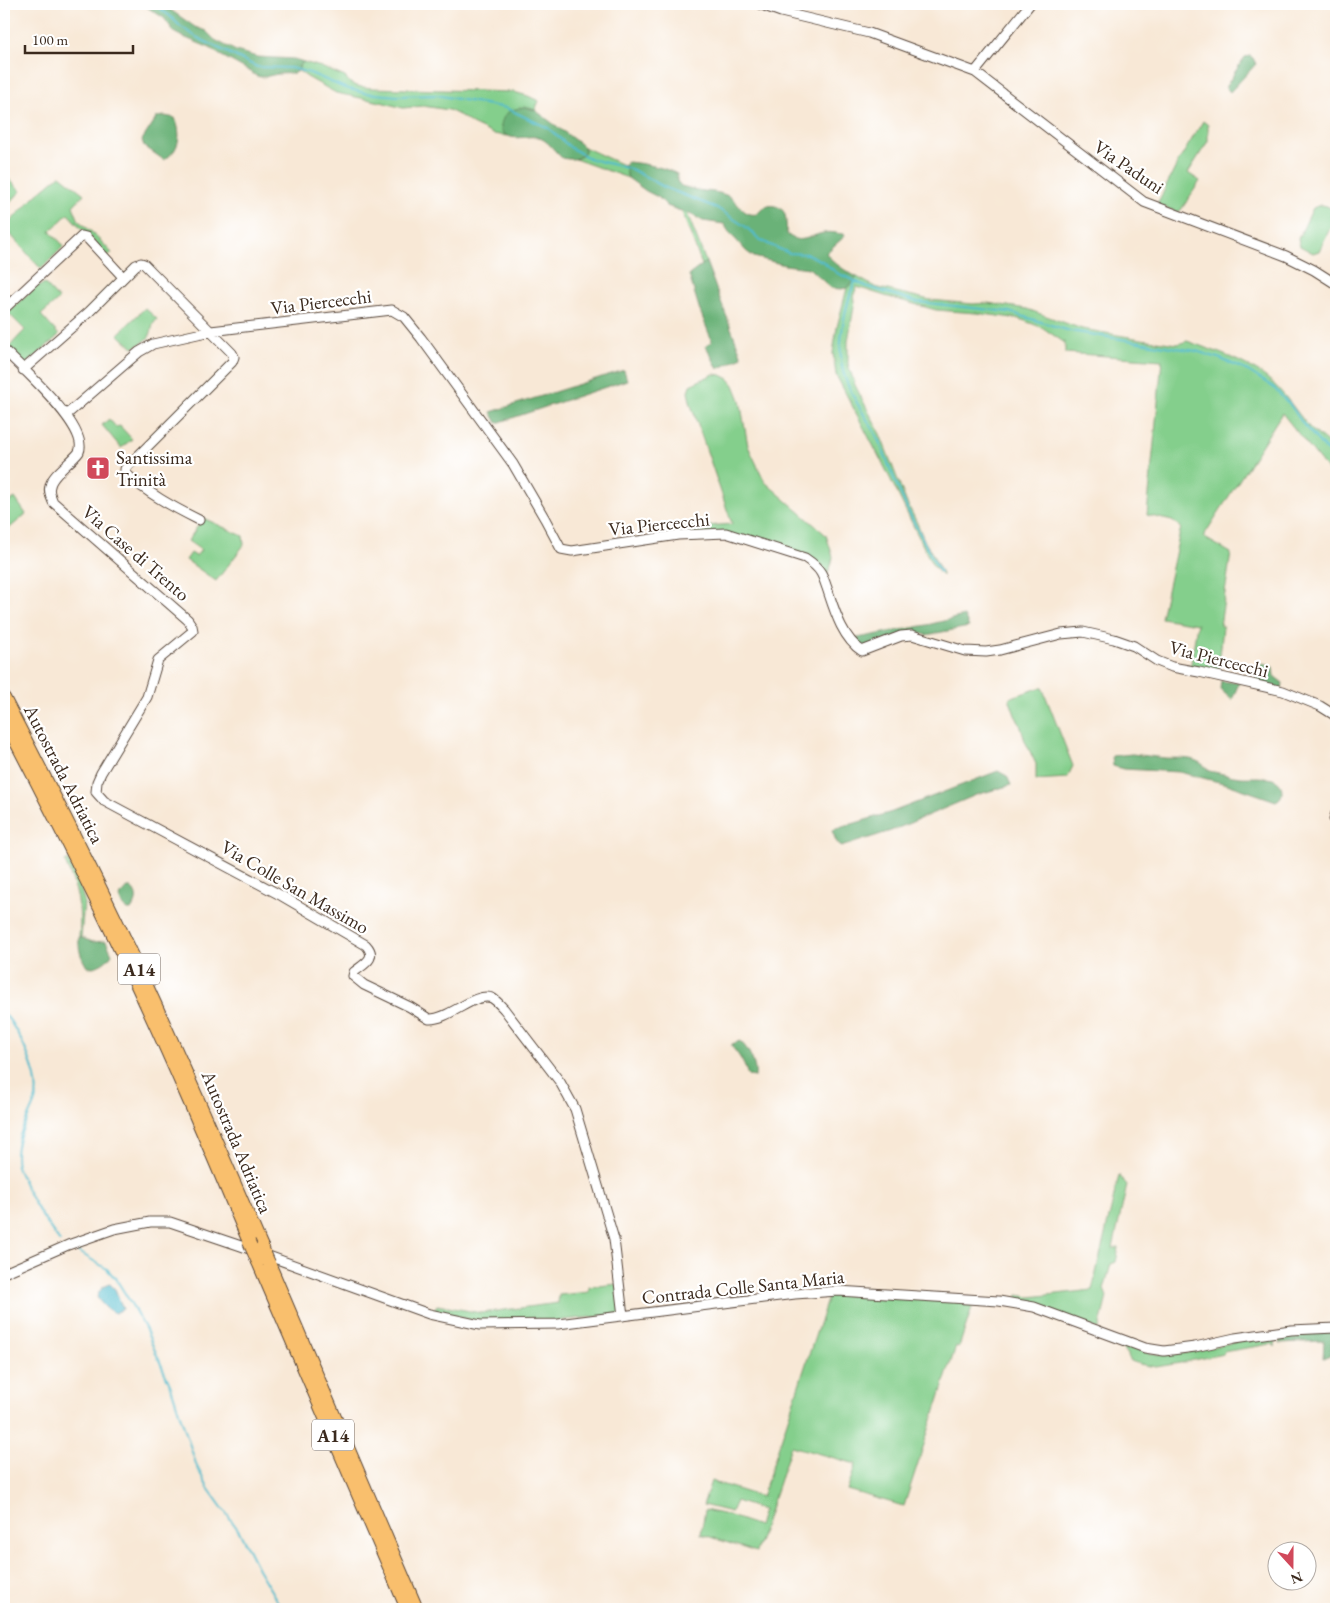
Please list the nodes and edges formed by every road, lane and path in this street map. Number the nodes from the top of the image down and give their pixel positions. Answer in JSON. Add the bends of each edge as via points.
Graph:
{"nodes":[{"id":1,"x":759,"y":4,"type":"edge"},
{"id":2,"x":1030,"y":4,"type":"edge"},
{"id":3,"x":975,"y":72,"type":"junction"},
{"id":4,"x":123,"y":277,"type":"junction"},
{"id":5,"x":1336,"y":284,"type":"edge"},
{"id":6,"x":4,"y":309,"type":"edge"},
{"id":7,"x":211,"y":331,"type":"junction"},
{"id":8,"x":4,"y":350,"type":"edge"},
{"id":9,"x":23,"y":370,"type":"junction"},
{"id":10,"x":66,"y":415,"type":"junction"},
{"id":11,"x":199,"y":520,"type":"dead end"},
{"id":12,"x":4,"y":698,"type":"edge"},
{"id":13,"x":1336,"y":716,"type":"edge"},
{"id":14,"x":4,"y":719,"type":"edge"},
{"id":15,"x":96,"y":792,"type":"joint"},
{"id":16,"x":1336,"y":813,"type":"edge"},
{"id":17,"x":1336,"y":825,"type":"edge"},
{"id":18,"x":263,"y":1263,"type":"junction"},
{"id":19,"x":4,"y":1273,"type":"edge"},
{"id":20,"x":623,"y":1316,"type":"junction"},
{"id":21,"x":1336,"y":1328,"type":"edge"},
{"id":22,"x":407,"y":1609,"type":"edge"},
{"id":23,"x":417,"y":1609,"type":"edge"}],
"edges":[{"from":1,"to":3,"type":"street","name":"Via Paduni","via":[[869,33]]},
{"from":2,"to":3,"type":"street"},
{"from":3,"to":5,"type":"street","name":"Via Paduni","via":[[1144,202],[1286,256]]},
{"from":4,"to":6,"type":"street","via":[[82,236]]},
{"from":4,"to":7,"type":"street","via":[[136,265],[144,264]]},
{"from":4,"to":9,"type":"street"},
{"from":7,"to":10,"type":"street","name":"Via Piercecchi","via":[[153,344],[139,352]]},
{"from":7,"to":11,"type":"street","via":[[232,353],[232,362],[125,469],[125,474],[161,501]]},
{"from":7,"to":13,"type":"street","name":"Via Piercecchi","via":[[392,310],[404,317],[513,464],[561,549],[572,551],[678,535],[726,533],[804,558],[815,565],[822,574],[846,633],[862,651],[912,635],[966,651],[986,652],[1083,632],[1134,646],[1172,668],[1283,691]]},
{"from":8,"to":9,"type":"street","name":"Via Case di Trento"},
{"from":9,"to":10,"type":"street","name":"Via Case di Trento"},
{"from":10,"to":15,"type":"street","name":"Via Case di Trento","via":[[81,447],[52,480],[49,488],[53,502],[188,620],[193,631],[158,660],[147,697],[101,773]]},
{"from":12,"to":18,"type":"highway","name":"Autostrada Adriatica","number":"A14","bridge":true,"via":[[95,877],[186,1070],[262,1247]]},
{"from":14,"to":18,"type":"highway","name":"Autostrada Adriatica","number":"A14","bridge":true,"via":[[125,960],[250,1242]]},
{"from":15,"to":20,"type":"street","name":"Via Colle San Massimo","via":[[104,801],[366,945],[371,950],[369,960],[353,976],[429,1019],[443,1017],[479,998],[491,998],[500,1005],[560,1082],[575,1109],[614,1239]]},
{"from":16,"to":17,"type":"street"},
{"from":18,"to":22,"type":"highway","name":"Autostrada Adriatica","number":"A14"},
{"from":18,"to":23,"type":"highway","name":"Autostrada Adriatica","number":"A14"},
{"from":19,"to":20,"type":"street","name":"Contrada Colle Santa Maria","via":[[68,1245],[114,1230],[150,1222],[170,1222],[429,1314],[480,1326],[558,1324]]},
{"from":20,"to":21,"type":"street","name":"Contrada Colle Santa Maria","via":[[838,1291],[1000,1301],[1034,1307],[1145,1348],[1164,1351],[1291,1330]]}]}
